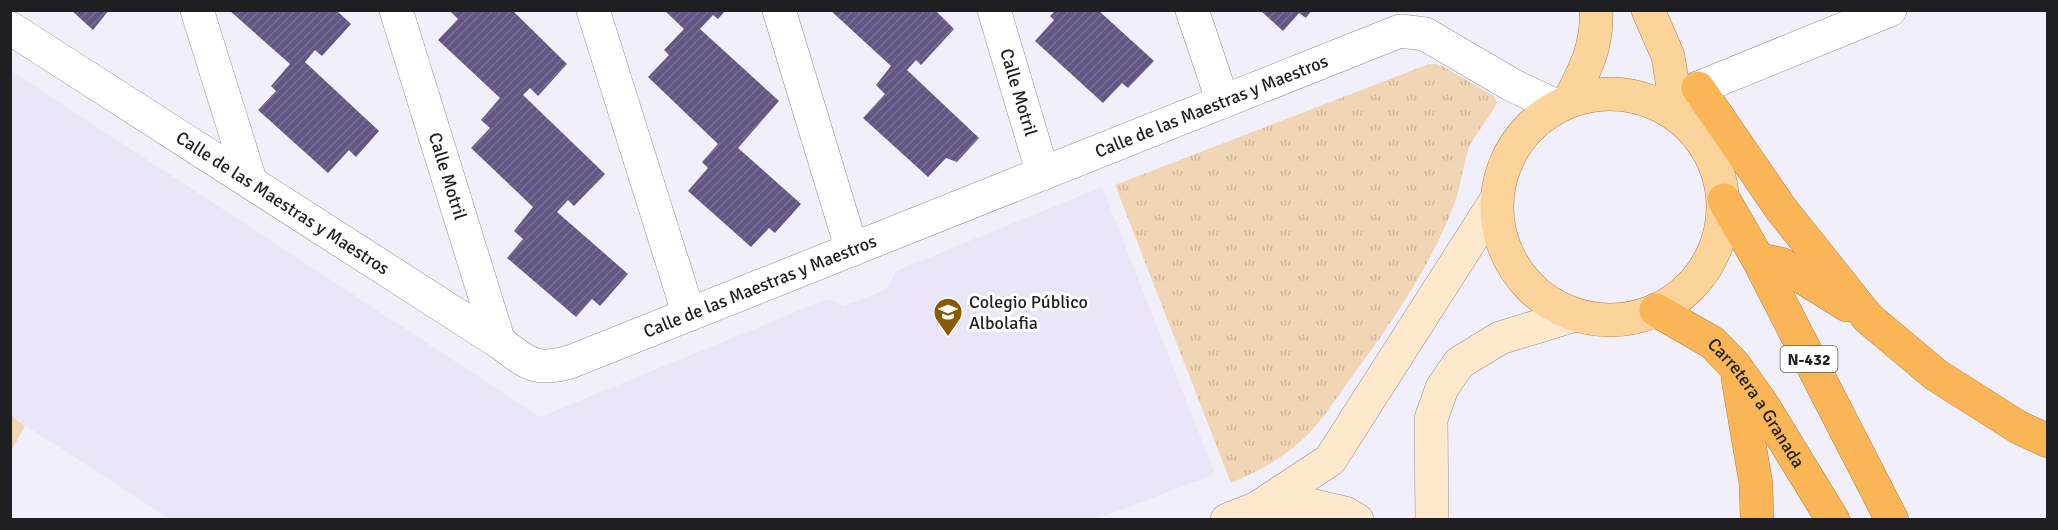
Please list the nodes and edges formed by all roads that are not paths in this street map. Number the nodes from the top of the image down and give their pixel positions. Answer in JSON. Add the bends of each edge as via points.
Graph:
{"nodes":[{"id":1,"x":197,"y":10,"type":"edge"},
{"id":2,"x":396,"y":10,"type":"edge"},
{"id":3,"x":593,"y":10,"type":"edge"},
{"id":4,"x":779,"y":10,"type":"edge"},
{"id":5,"x":994,"y":10,"type":"edge"},
{"id":6,"x":1192,"y":10,"type":"edge"},
{"id":7,"x":1596,"y":10,"type":"edge"},
{"id":8,"x":1648,"y":10,"type":"edge"},
{"id":9,"x":1890,"y":10,"type":"edge"},
{"id":10,"x":1396,"y":21,"type":"edge"},
{"id":11,"x":10,"y":28,"type":"edge"},
{"id":12,"x":1668,"y":56,"type":"junction"},
{"id":13,"x":1698,"y":88,"type":"junction"},
{"id":14,"x":1223,"y":102,"type":"junction"},
{"id":15,"x":1562,"y":103,"type":"junction"},
{"id":16,"x":1675,"y":114,"type":"junction"},
{"id":17,"x":1043,"y":174,"type":"junction"},
{"id":18,"x":250,"y":180,"type":"junction"},
{"id":19,"x":1724,"y":200,"type":"junction"},
{"id":20,"x":1495,"y":202,"type":"junction"},
{"id":21,"x":852,"y":250,"type":"junction"},
{"id":22,"x":1758,"y":259,"type":"junction"},
{"id":23,"x":1656,"y":310,"type":"junction"},
{"id":24,"x":688,"y":315,"type":"junction"},
{"id":25,"x":1575,"y":315,"type":"junction"},
{"id":26,"x":1868,"y":318,"type":"junction"},
{"id":27,"x":499,"y":342,"type":"junction"},
{"id":28,"x":1735,"y":366,"type":"junction"},
{"id":29,"x":2048,"y":441,"type":"edge"},
{"id":30,"x":1257,"y":507,"type":"junction"},
{"id":31,"x":1227,"y":519,"type":"edge"},
{"id":32,"x":1357,"y":519,"type":"edge"},
{"id":33,"x":1432,"y":519,"type":"edge"},
{"id":34,"x":1757,"y":519,"type":"edge"},
{"id":35,"x":1833,"y":519,"type":"edge"},
{"id":36,"x":1892,"y":519,"type":"edge"}],
"edges":[{"from":1,"to":18,"type":"street"},
{"from":2,"to":27,"type":"street","name":"Calle Motril"},
{"from":3,"to":24,"type":"street"},
{"from":4,"to":21,"type":"street"},
{"from":5,"to":17,"type":"street","name":"Calle Motril"},
{"from":6,"to":14,"type":"street"},
{"from":7,"to":15,"type":"main road","via":[[1590,59]]},
{"from":8,"to":12,"type":"main road"},
{"from":9,"to":13,"type":"street"},
{"from":10,"to":14,"type":"street","name":"Calle de las Maestras y Maestros"},
{"from":10,"to":15,"type":"street","name":"Calle de las Maestras y Maestros","via":[[1512,85]]},
{"from":11,"to":18,"type":"street","name":"Calle de las Maestras y Maestros"},
{"from":12,"to":13,"type":"main road"},
{"from":12,"to":16,"type":"main road"},
{"from":13,"to":16,"type":"street"},
{"from":13,"to":26,"type":"highway","via":[[1780,209]]},
{"from":14,"to":17,"type":"street","name":"Calle de las Maestras y Maestros"},
{"from":15,"to":16,"type":"main road","via":[[1604,93],[1638,97]]},
{"from":15,"to":20,"type":"main road","via":[[1532,123],[1513,146],[1501,173]]},
{"from":16,"to":19,"type":"main road","via":[[1711,154]]},
{"from":17,"to":21,"type":"street","name":"Calle de las Maestras y Maestros"},
{"from":18,"to":27,"type":"street","name":"Calle de las Maestras y Maestros"},
{"from":19,"to":22,"type":"highway","number":"N-432"},
{"from":19,"to":23,"type":"main road","via":[[1717,245],[1707,266],[1694,284]]},
{"from":20,"to":25,"type":"main road","via":[[1498,231],[1508,259],[1525,284],[1548,302]]},
{"from":20,"to":30,"type":"street","via":[[1330,460]]},
{"from":21,"to":24,"type":"street","name":"Calle de las Maestras y Maestros"},
{"from":22,"to":26,"type":"highway","via":[[1781,264]]},
{"from":22,"to":36,"type":"highway","number":"N-432"},
{"from":23,"to":25,"type":"main road","via":[[1612,320]]},
{"from":23,"to":28,"type":"highway","name":"Carretera a Granada","via":[[1713,344]]},
{"from":24,"to":27,"type":"street","name":"Calle de las Maestras y Maestros","via":[[548,368],[527,362]]},
{"from":25,"to":33,"type":"street","via":[[1500,338],[1459,363],[1442,388],[1431,419]]},
{"from":26,"to":29,"type":"highway","via":[[1936,375],[2018,427]]},
{"from":28,"to":34,"type":"highway","via":[[1748,427]]},
{"from":28,"to":35,"type":"highway","name":"Carretera a Granada"},
{"from":30,"to":31,"type":"street"},
{"from":30,"to":32,"type":"street","via":[[1302,503]]}]}
